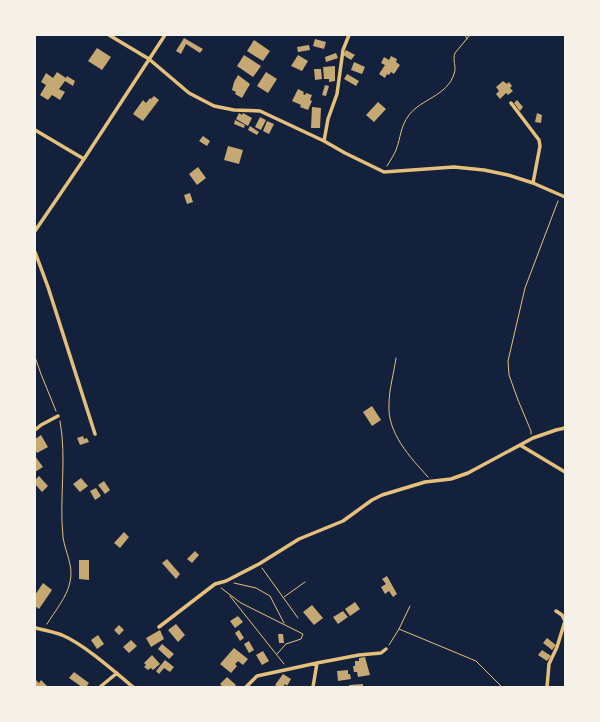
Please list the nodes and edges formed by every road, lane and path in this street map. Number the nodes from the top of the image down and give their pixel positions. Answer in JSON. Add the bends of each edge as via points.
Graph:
{"nodes":[{"id":1,"x":110,"y":35,"type":"edge"},
{"id":2,"x":165,"y":35,"type":"edge"},
{"id":3,"x":349,"y":35,"type":"edge"},
{"id":4,"x":465,"y":35,"type":"edge"},
{"id":5,"x":470,"y":35,"type":"edge"},
{"id":6,"x":467,"y":39,"type":"junction"},
{"id":7,"x":149,"y":59,"type":"junction"},
{"id":8,"x":511,"y":103,"type":"dead end"},
{"id":9,"x":35,"y":130,"type":"edge"},
{"id":10,"x":324,"y":141,"type":"junction"},
{"id":11,"x":84,"y":159,"type":"junction"},
{"id":12,"x":384,"y":172,"type":"junction"},
{"id":13,"x":533,"y":183,"type":"junction"},
{"id":14,"x":560,"y":195,"type":"junction"},
{"id":15,"x":565,"y":197,"type":"edge"},
{"id":16,"x":35,"y":231,"type":"edge"},
{"id":17,"x":35,"y":252,"type":"edge"},
{"id":18,"x":35,"y":357,"type":"edge"},
{"id":19,"x":396,"y":358,"type":"dead end"},
{"id":20,"x":58,"y":416,"type":"junction"},
{"id":21,"x":565,"y":428,"type":"edge"},
{"id":22,"x":35,"y":430,"type":"edge"},
{"id":23,"x":95,"y":434,"type":"dead end"},
{"id":24,"x":526,"y":442,"type":"junction"},
{"id":25,"x":520,"y":446,"type":"junction"},
{"id":26,"x":565,"y":472,"type":"edge"},
{"id":27,"x":431,"y":480,"type":"junction"},
{"id":28,"x":259,"y":564,"type":"junction"},
{"id":29,"x":226,"y":581,"type":"junction"},
{"id":30,"x":305,"y":582,"type":"dead end"},
{"id":31,"x":215,"y":584,"type":"junction"},
{"id":32,"x":228,"y":593,"type":"junction"},
{"id":33,"x":283,"y":598,"type":"junction"},
{"id":34,"x":410,"y":606,"type":"dead end"},
{"id":35,"x":556,"y":611,"type":"dead end"},
{"id":36,"x":298,"y":618,"type":"dead end"},
{"id":37,"x":565,"y":621,"type":"edge"},
{"id":38,"x":284,"y":623,"type":"junction"},
{"id":39,"x":159,"y":627,"type":"dead end"},
{"id":40,"x":35,"y":628,"type":"edge"},
{"id":41,"x":399,"y":629,"type":"junction"},
{"id":42,"x":43,"y":630,"type":"junction"},
{"id":43,"x":391,"y":640,"type":"dead end"},
{"id":44,"x":386,"y":649,"type":"dead end"},
{"id":45,"x":276,"y":654,"type":"junction"},
{"id":46,"x":317,"y":663,"type":"junction"},
{"id":47,"x":287,"y":669,"type":"junction"},
{"id":48,"x":117,"y":673,"type":"junction"},
{"id":49,"x":100,"y":687,"type":"edge"},
{"id":50,"x":133,"y":687,"type":"edge"},
{"id":51,"x":246,"y":687,"type":"edge"},
{"id":52,"x":313,"y":687,"type":"edge"},
{"id":53,"x":502,"y":687,"type":"edge"},
{"id":54,"x":548,"y":687,"type":"edge"}],
"edges":[{"from":1,"to":7,"type":"street"},
{"from":2,"to":7,"type":"street"},
{"from":3,"to":10,"type":"street","via":[[343,50],[337,94],[328,119]]},
{"from":4,"to":6,"type":"path"},
{"from":5,"to":6,"type":"path"},
{"from":6,"to":12,"type":"path","via":[[455,53],[455,73],[451,82],[410,114],[402,126],[396,149]]},
{"from":7,"to":10,"type":"street","via":[[189,93],[214,106],[260,111]]},
{"from":7,"to":11,"type":"street"},
{"from":8,"to":13,"type":"street","via":[[539,140]]},
{"from":9,"to":11,"type":"street"},
{"from":10,"to":12,"type":"street"},
{"from":11,"to":16,"type":"street"},
{"from":12,"to":13,"type":"street","via":[[454,167],[484,170]]},
{"from":13,"to":14,"type":"street"},
{"from":14,"to":15,"type":"street"},
{"from":14,"to":24,"type":"path","via":[[525,288],[508,361],[509,375],[531,431]]},
{"from":17,"to":23,"type":"street"},
{"from":18,"to":20,"type":"path"},
{"from":19,"to":27,"type":"path","via":[[388,405],[390,418],[395,435]]},
{"from":20,"to":22,"type":"street"},
{"from":20,"to":42,"type":"path","via":[[63,448],[63,538],[71,574],[64,596]]},
{"from":21,"to":24,"type":"street"},
{"from":24,"to":25,"type":"street"},
{"from":25,"to":26,"type":"street"},
{"from":25,"to":27,"type":"street","via":[[468,473],[451,479]]},
{"from":27,"to":28,"type":"street","via":[[372,500],[344,521],[299,539]]},
{"from":28,"to":29,"type":"street"},
{"from":28,"to":33,"type":"path"},
{"from":29,"to":31,"type":"street"},
{"from":29,"to":38,"type":"path","via":[[256,588],[270,596]]},
{"from":30,"to":33,"type":"path"},
{"from":31,"to":32,"type":"path"},
{"from":31,"to":39,"type":"street"},
{"from":32,"to":38,"type":"path","via":[[241,603]]},
{"from":32,"to":45,"type":"path"},
{"from":33,"to":36,"type":"path"},
{"from":34,"to":41,"type":"path"},
{"from":35,"to":37,"type":"street"},
{"from":37,"to":54,"type":"street","via":[[549,664]]},
{"from":38,"to":45,"type":"path","via":[[303,634],[301,639],[286,644]]},
{"from":40,"to":42,"type":"street"},
{"from":41,"to":43,"type":"path"},
{"from":41,"to":53,"type":"path","via":[[476,661]]},
{"from":42,"to":48,"type":"street","via":[[62,636]]},
{"from":44,"to":46,"type":"street","via":[[380,653]]},
{"from":45,"to":47,"type":"path"},
{"from":46,"to":47,"type":"street"},
{"from":46,"to":52,"type":"street"},
{"from":47,"to":51,"type":"street","via":[[257,676]]},
{"from":48,"to":49,"type":"street"},
{"from":48,"to":50,"type":"street"}]}
